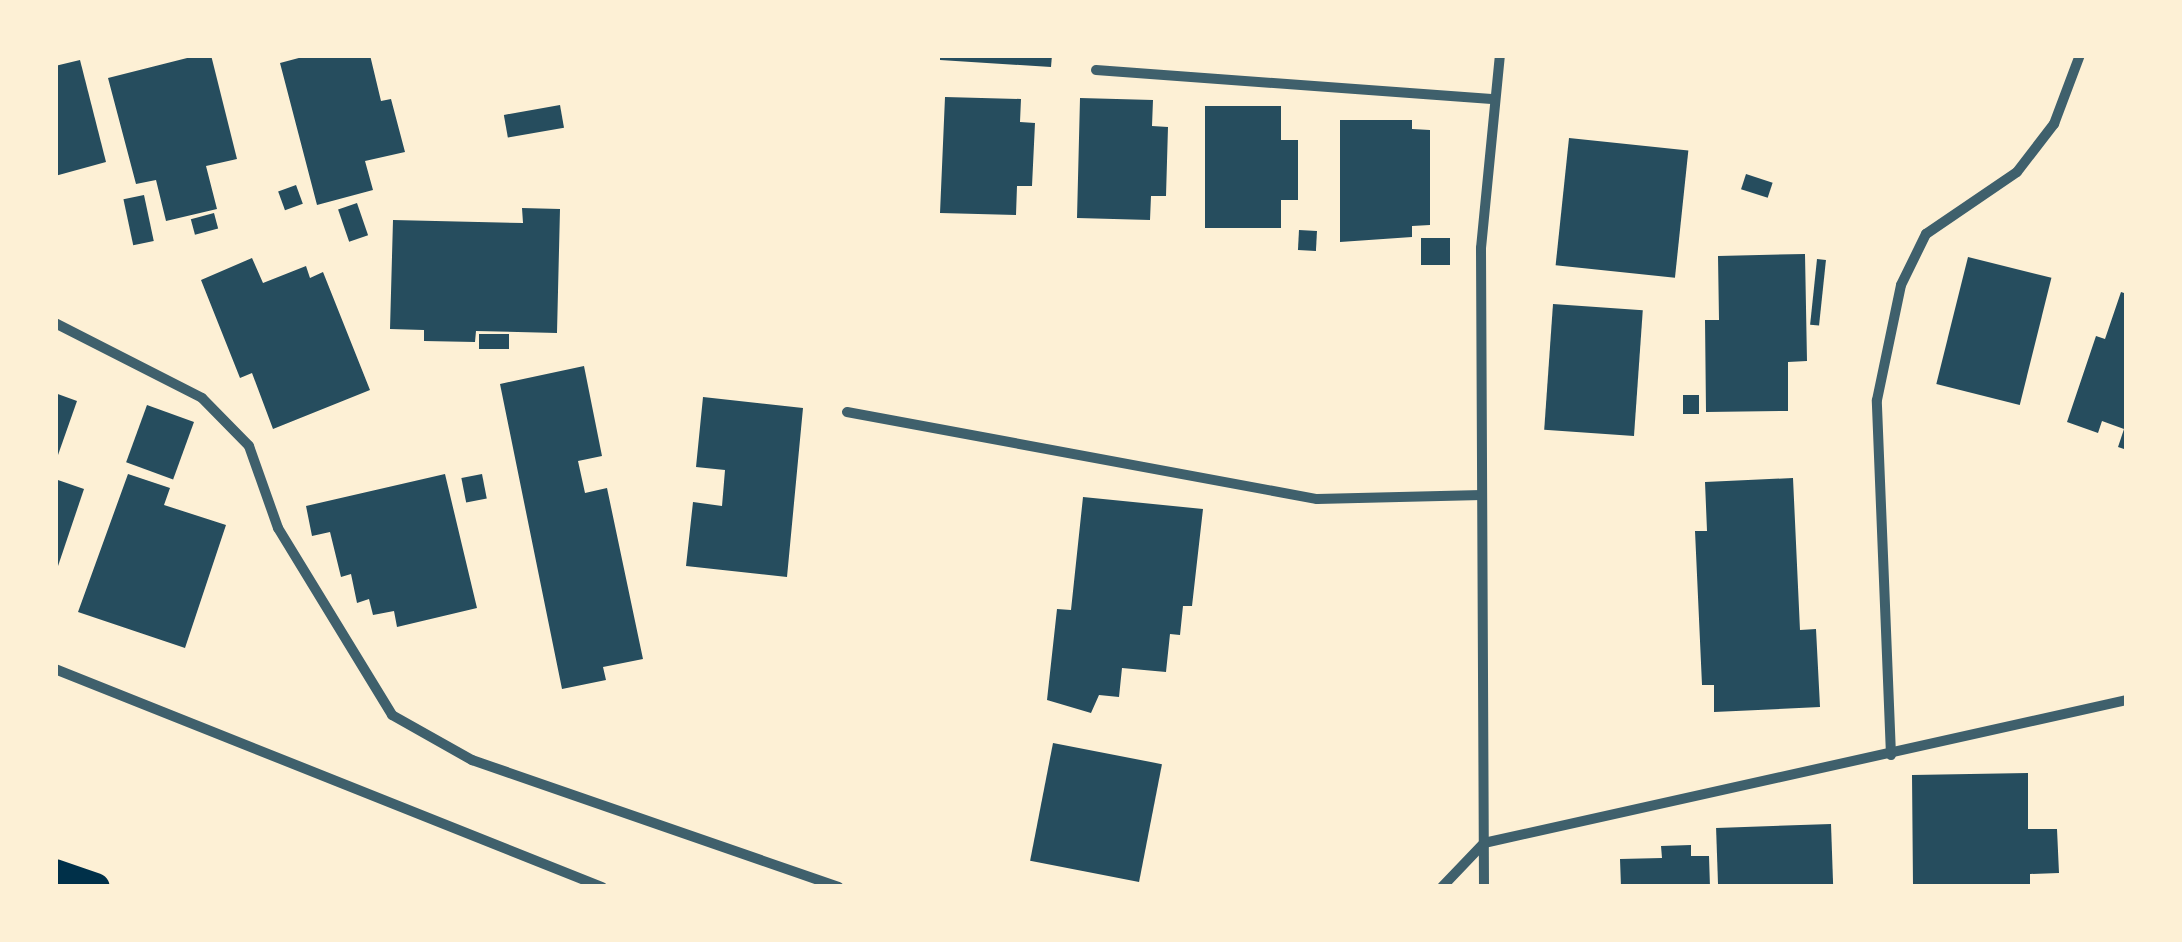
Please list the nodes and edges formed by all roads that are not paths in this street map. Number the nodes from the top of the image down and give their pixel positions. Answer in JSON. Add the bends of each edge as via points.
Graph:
{"nodes":[{"id":1,"x":1500,"y":55,"type":"edge"},
{"id":2,"x":2080,"y":55,"type":"edge"},
{"id":3,"x":1096,"y":70,"type":"dead end"},
{"id":4,"x":1495,"y":99,"type":"junction"},
{"id":5,"x":55,"y":323,"type":"edge"},
{"id":6,"x":846,"y":412,"type":"dead end"},
{"id":7,"x":1482,"y":495,"type":"junction"},
{"id":8,"x":55,"y":669,"type":"edge"},
{"id":9,"x":2127,"y":700,"type":"edge"},
{"id":10,"x":1891,"y":754,"type":"junction"},
{"id":11,"x":1484,"y":843,"type":"junction"},
{"id":12,"x":55,"y":872,"type":"edge"},
{"id":13,"x":96,"y":887,"type":"edge"},
{"id":14,"x":602,"y":887,"type":"edge"},
{"id":15,"x":839,"y":887,"type":"edge"},
{"id":16,"x":1442,"y":887,"type":"edge"},
{"id":17,"x":1484,"y":887,"type":"edge"}],
"edges":[{"from":1,"to":4,"type":"street"},
{"from":2,"to":10,"type":"street","via":[[2054,124],[2017,172],[1926,234],[1902,285],[1878,400]]},
{"from":3,"to":4,"type":"street"},
{"from":4,"to":7,"type":"street","via":[[1481,248]]},
{"from":5,"to":15,"type":"street","via":[[202,398],[249,446],[278,528],[392,715],[472,760]]},
{"from":6,"to":7,"type":"street","via":[[1316,499]]},
{"from":7,"to":11,"type":"street"},
{"from":8,"to":14,"type":"street"},
{"from":9,"to":10,"type":"street"},
{"from":10,"to":11,"type":"street"},
{"from":11,"to":16,"type":"street"},
{"from":11,"to":17,"type":"street"},
{"from":12,"to":13,"type":"highway"}]}
